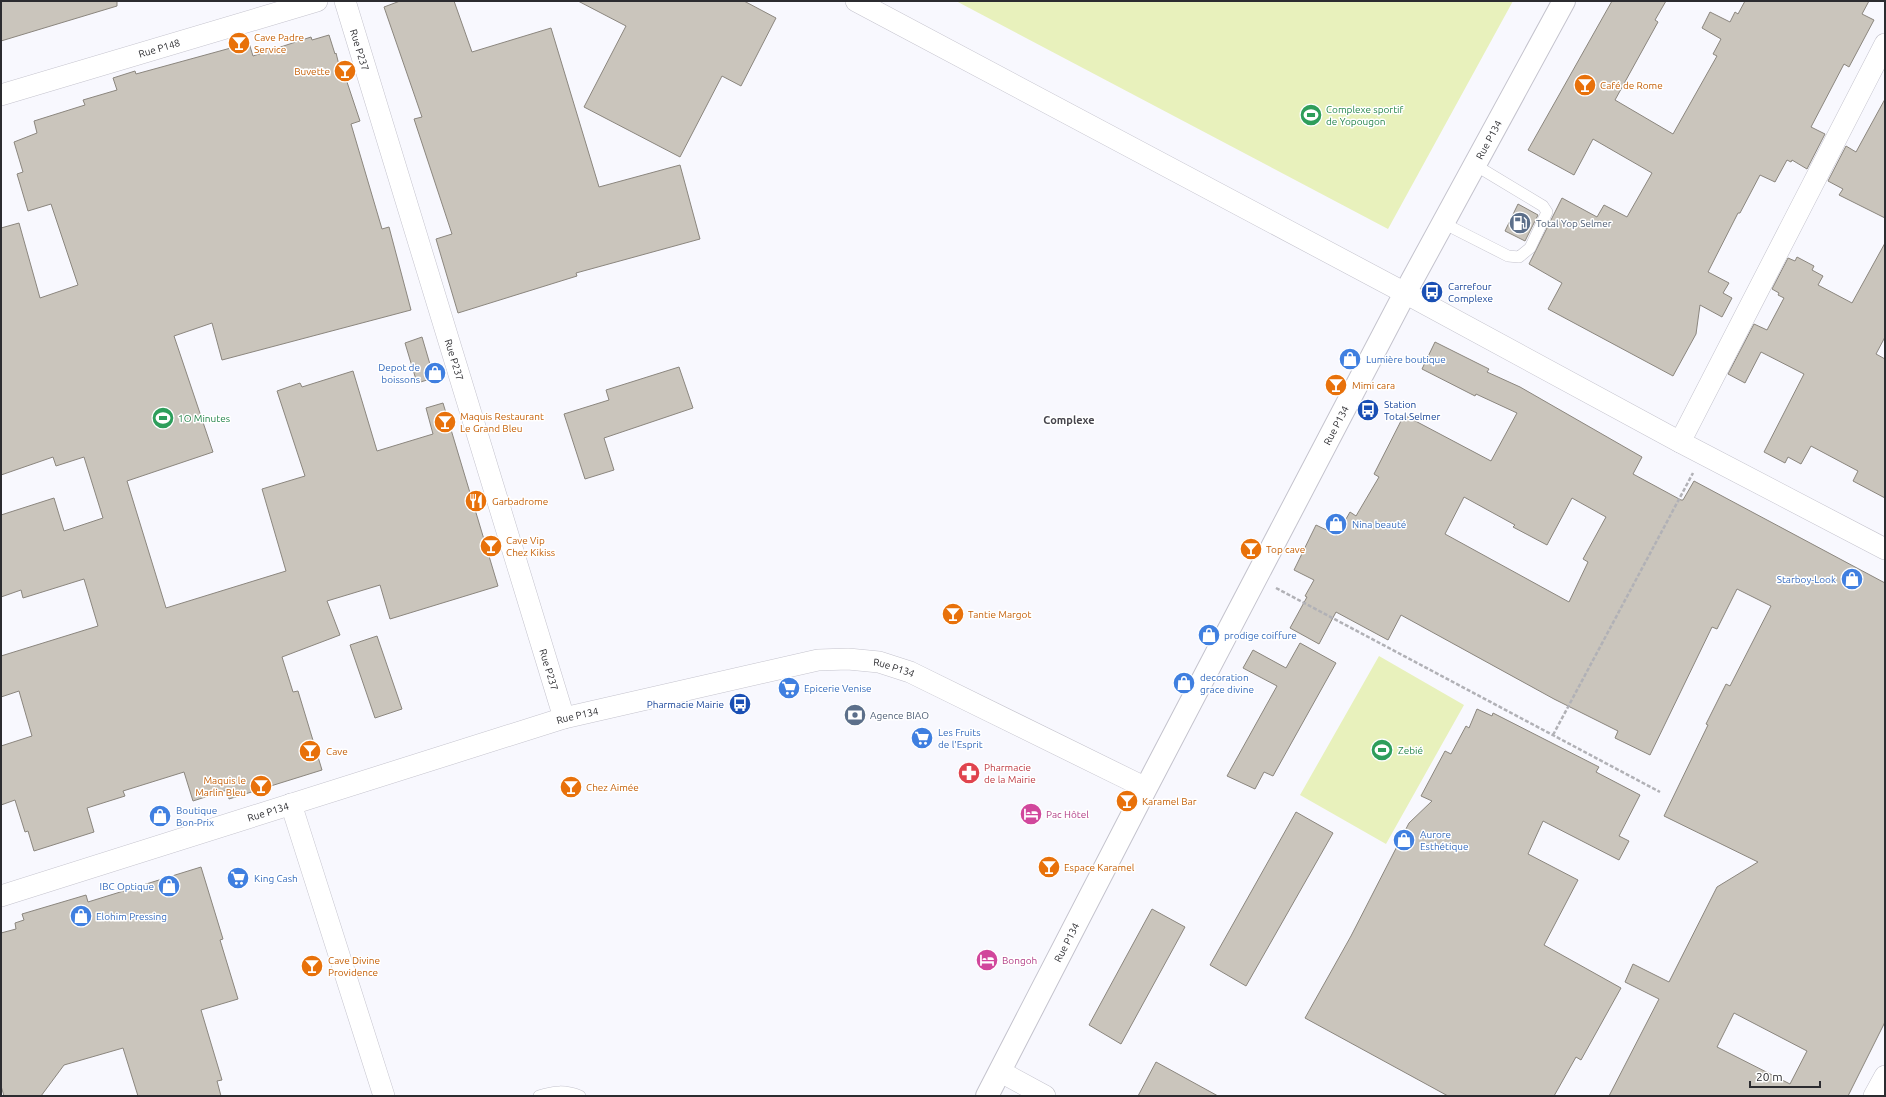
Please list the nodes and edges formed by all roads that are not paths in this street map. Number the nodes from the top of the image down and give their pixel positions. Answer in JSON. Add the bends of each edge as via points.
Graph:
{"nodes":[{"id":1,"x":317,"y":1,"type":"edge"},
{"id":2,"x":345,"y":1,"type":"edge"},
{"id":3,"x":856,"y":1,"type":"edge"},
{"id":4,"x":1564,"y":1,"type":"edge"},
{"id":5,"x":1885,"y":44,"type":"edge"},
{"id":6,"x":1,"y":95,"type":"edge"},
{"id":7,"x":1475,"y":165,"type":"junction"},
{"id":8,"x":1444,"y":223,"type":"junction"},
{"id":9,"x":1406,"y":293,"type":"junction"},
{"id":10,"x":1680,"y":442,"type":"junction"},
{"id":11,"x":1885,"y":549,"type":"edge"},
{"id":12,"x":564,"y":718,"type":"junction"},
{"id":13,"x":1146,"y":788,"type":"junction"},
{"id":14,"x":291,"y":804,"type":"junction"},
{"id":15,"x":1,"y":896,"type":"edge"},
{"id":16,"x":1001,"y":1072,"type":"junction"},
{"id":17,"x":1885,"y":1076,"type":"edge"},
{"id":18,"x":384,"y":1096,"type":"edge"},
{"id":19,"x":539,"y":1096,"type":"edge"},
{"id":20,"x":580,"y":1096,"type":"edge"},
{"id":21,"x":987,"y":1096,"type":"edge"},
{"id":22,"x":1046,"y":1096,"type":"edge"},
{"id":23,"x":1874,"y":1096,"type":"edge"}],
"edges":[{"from":1,"to":6,"type":"street","name":"Rue P148"},
{"from":2,"to":12,"type":"street","name":"Rue P237"},
{"from":3,"to":9,"type":"street"},
{"from":4,"to":7,"type":"street","name":"Rue P134"},
{"from":5,"to":10,"type":"street"},
{"from":7,"to":8,"type":"street","name":"Rue P134"},
{"from":7,"to":8,"type":"lane","via":[[1543,206],[1547,212],[1530,248],[1519,256],[1508,256]]},
{"from":8,"to":9,"type":"street","name":"Rue P134"},
{"from":9,"to":10,"type":"street"},
{"from":9,"to":13,"type":"street","name":"Rue P134"},
{"from":10,"to":11,"type":"street"},
{"from":12,"to":13,"type":"street","name":"Rue P134","via":[[818,660],[879,662],[910,672]]},
{"from":12,"to":14,"type":"street","name":"Rue P134"},
{"from":13,"to":16,"type":"street","name":"Rue P134"},
{"from":14,"to":15,"type":"street","name":"Rue P134"},
{"from":14,"to":18,"type":"street"},
{"from":16,"to":21,"type":"street","name":"Rue P134"},
{"from":16,"to":22,"type":"street"},
{"from":17,"to":23,"type":"street"},
{"from":19,"to":20,"type":"lane","via":[[553,1092],[569,1092]]}]}
